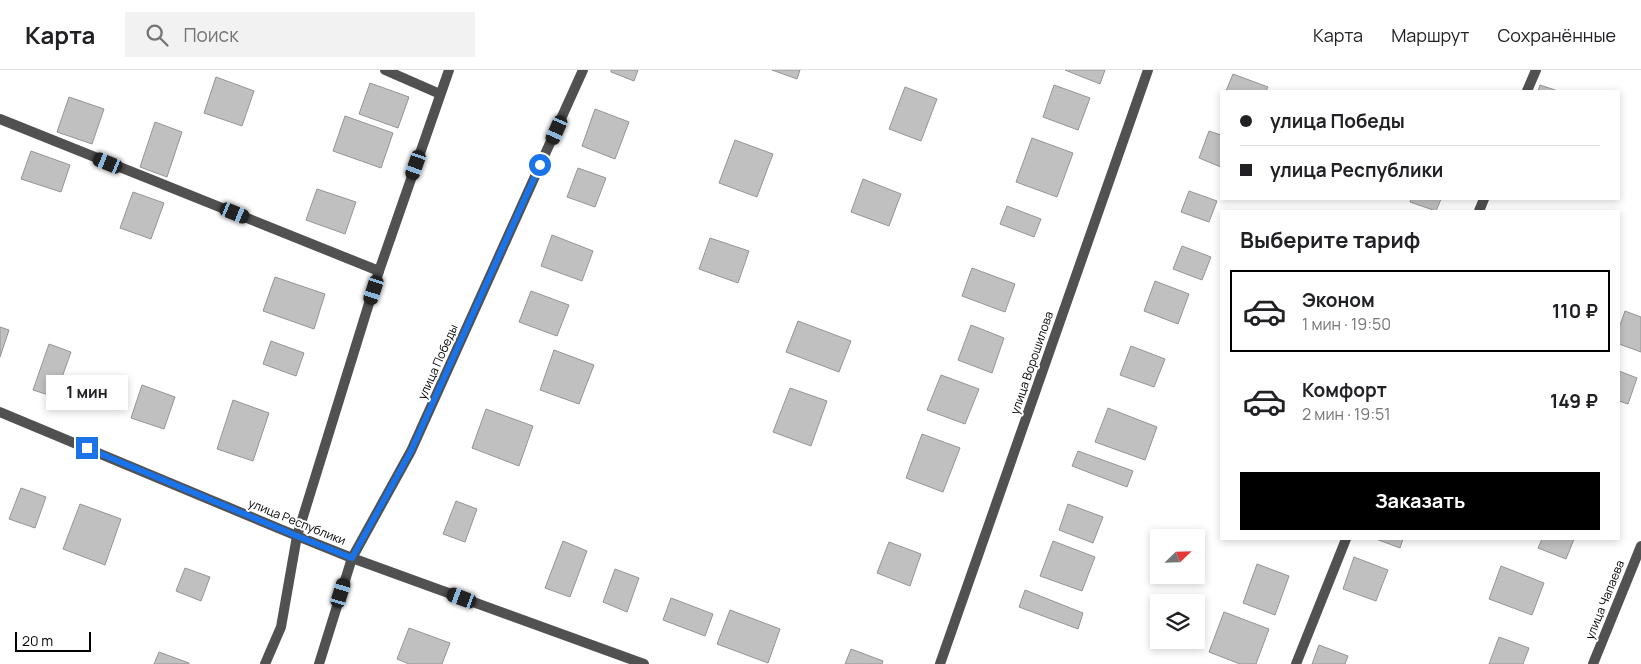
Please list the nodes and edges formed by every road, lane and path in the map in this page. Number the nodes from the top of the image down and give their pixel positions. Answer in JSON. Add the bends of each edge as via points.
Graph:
{"nodes":[{"id":1,"x":385,"y":70,"type":"edge"},
{"id":2,"x":448,"y":70,"type":"edge"},
{"id":3,"x":582,"y":70,"type":"edge"},
{"id":4,"x":1148,"y":70,"type":"edge"},
{"id":5,"x":1536,"y":70,"type":"edge"},
{"id":6,"x":1528,"y":90,"type":"edge"},
{"id":7,"x":440,"y":94,"type":"junction"},
{"id":8,"x":0,"y":119,"type":"edge"},
{"id":9,"x":379,"y":271,"type":"junction"},
{"id":10,"x":0,"y":412,"type":"edge"},
{"id":11,"x":297,"y":536,"type":"junction"},
{"id":12,"x":1346,"y":540,"type":"edge"},
{"id":13,"x":1641,"y":546,"type":"edge"},
{"id":14,"x":352,"y":558,"type":"junction"},
{"id":15,"x":265,"y":664,"type":"edge"},
{"id":16,"x":319,"y":664,"type":"edge"},
{"id":17,"x":644,"y":664,"type":"edge"},
{"id":18,"x":940,"y":664,"type":"edge"},
{"id":19,"x":1296,"y":664,"type":"edge"},
{"id":20,"x":1593,"y":664,"type":"edge"}],
"edges":[{"from":1,"to":7,"type":"street"},
{"from":2,"to":7,"type":"street"},
{"from":3,"to":14,"type":"street","name":"улица Победы","via":[[411,451]]},
{"from":4,"to":18,"type":"street","name":"улица Ворошилова"},
{"from":5,"to":6,"type":"street"},
{"from":7,"to":9,"type":"street"},
{"from":8,"to":9,"type":"street"},
{"from":9,"to":11,"type":"street"},
{"from":10,"to":11,"type":"street","name":"улица Республики"},
{"from":11,"to":14,"type":"street","name":"улица Республики"},
{"from":11,"to":15,"type":"street","via":[[282,627]]},
{"from":12,"to":19,"type":"street"},
{"from":13,"to":20,"type":"street","name":"улица Чапаева"},
{"from":14,"to":16,"type":"street","name":"улица Победы"},
{"from":14,"to":17,"type":"street","name":"улица Республики"}]}
